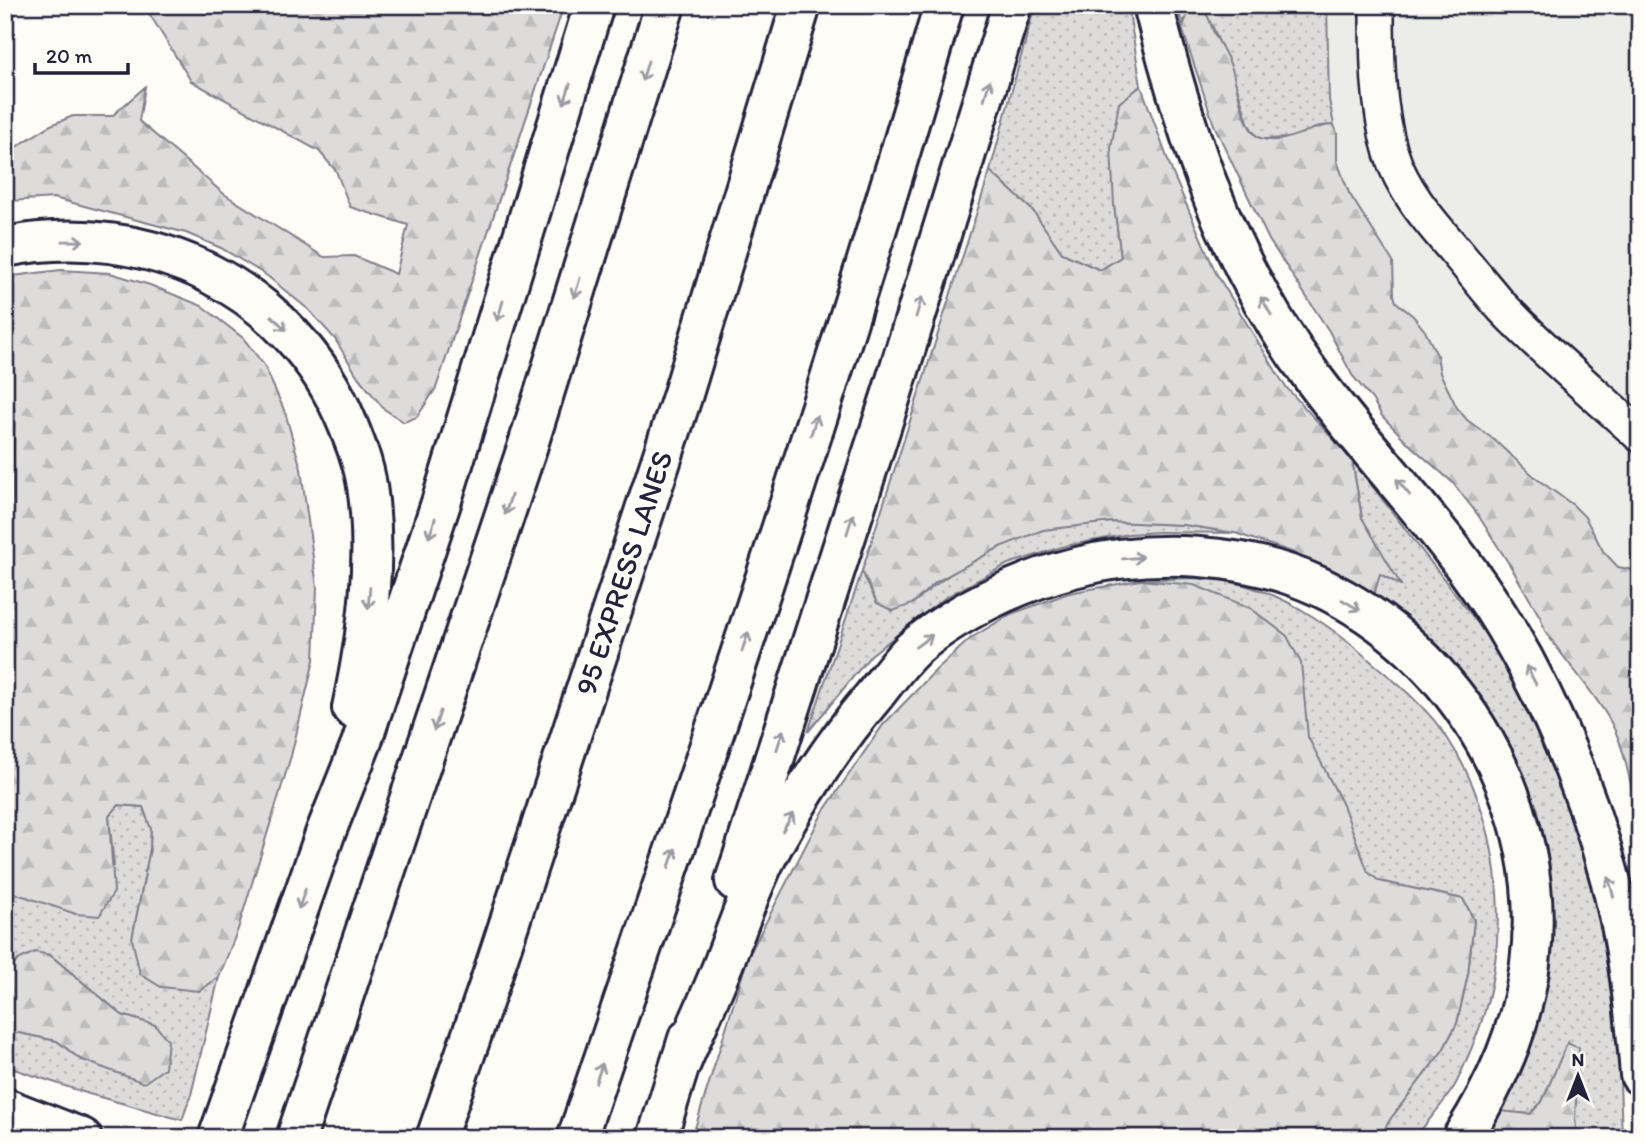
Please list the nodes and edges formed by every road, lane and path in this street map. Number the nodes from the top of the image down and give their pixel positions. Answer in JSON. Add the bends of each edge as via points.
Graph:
{"nodes":[{"id":1,"x":594,"y":5,"type":"edge"},
{"id":2,"x":664,"y":5,"type":"edge"},
{"id":3,"x":802,"y":5,"type":"edge"},
{"id":4,"x":944,"y":5,"type":"edge"},
{"id":5,"x":1012,"y":5,"type":"edge"},
{"id":6,"x":1153,"y":5,"type":"edge"},
{"id":7,"x":1377,"y":5,"type":"edge"},
{"id":8,"x":5,"y":247,"type":"edge"},
{"id":9,"x":1640,"y":435,"type":"edge"},
{"id":10,"x":325,"y":834,"type":"junction"},
{"id":11,"x":681,"y":1063,"type":"junction"},
{"id":12,"x":1640,"y":1075,"type":"edge"},
{"id":13,"x":5,"y":1108,"type":"edge"},
{"id":14,"x":82,"y":1138,"type":"edge"},
{"id":15,"x":218,"y":1138,"type":"edge"},
{"id":16,"x":296,"y":1138,"type":"edge"},
{"id":17,"x":436,"y":1138,"type":"edge"},
{"id":18,"x":578,"y":1138,"type":"edge"},
{"id":19,"x":657,"y":1138,"type":"edge"},
{"id":20,"x":1462,"y":1138,"type":"edge"}],
"edges":[{"from":1,"to":10,"type":"highway","one_way":true,"via":[[441,503],[361,744]]},
{"from":2,"to":16,"type":"highway","one_way":true,"via":[[527,448]]},
{"from":3,"to":17,"type":"highway","name":"95 EXPRESS LANES","via":[[682,397]]},
{"from":18,"to":4,"type":"highway","one_way":true,"via":[[744,647]]},
{"from":11,"to":5,"type":"highway","one_way":true},
{"from":12,"to":6,"type":"highway","one_way":true,"via":[[1620,920],[1598,837],[1534,680],[1504,624],[1450,545],[1313,378],[1268,310],[1204,179]]},
{"from":7,"to":9,"type":"street","via":[[1381,102],[1399,175],[1502,306]]},
{"from":8,"to":10,"type":"highway","one_way":true,"via":[[76,240],[112,242],[157,252],[207,272],[248,296],[284,326],[339,403],[367,485],[372,542],[359,676]]},
{"from":10,"to":15,"type":"highway","one_way":true},
{"from":11,"to":19,"type":"highway"},
{"from":11,"to":20,"type":"highway","one_way":true,"via":[[765,860],[855,718],[913,650],[997,596],[1049,574],[1103,560],[1158,555],[1212,558],[1266,568],[1318,586],[1367,614],[1411,649],[1450,689],[1498,765],[1525,851],[1532,911],[1530,962],[1521,1013],[1504,1061]]},
{"from":13,"to":14,"type":"highway"}]}
